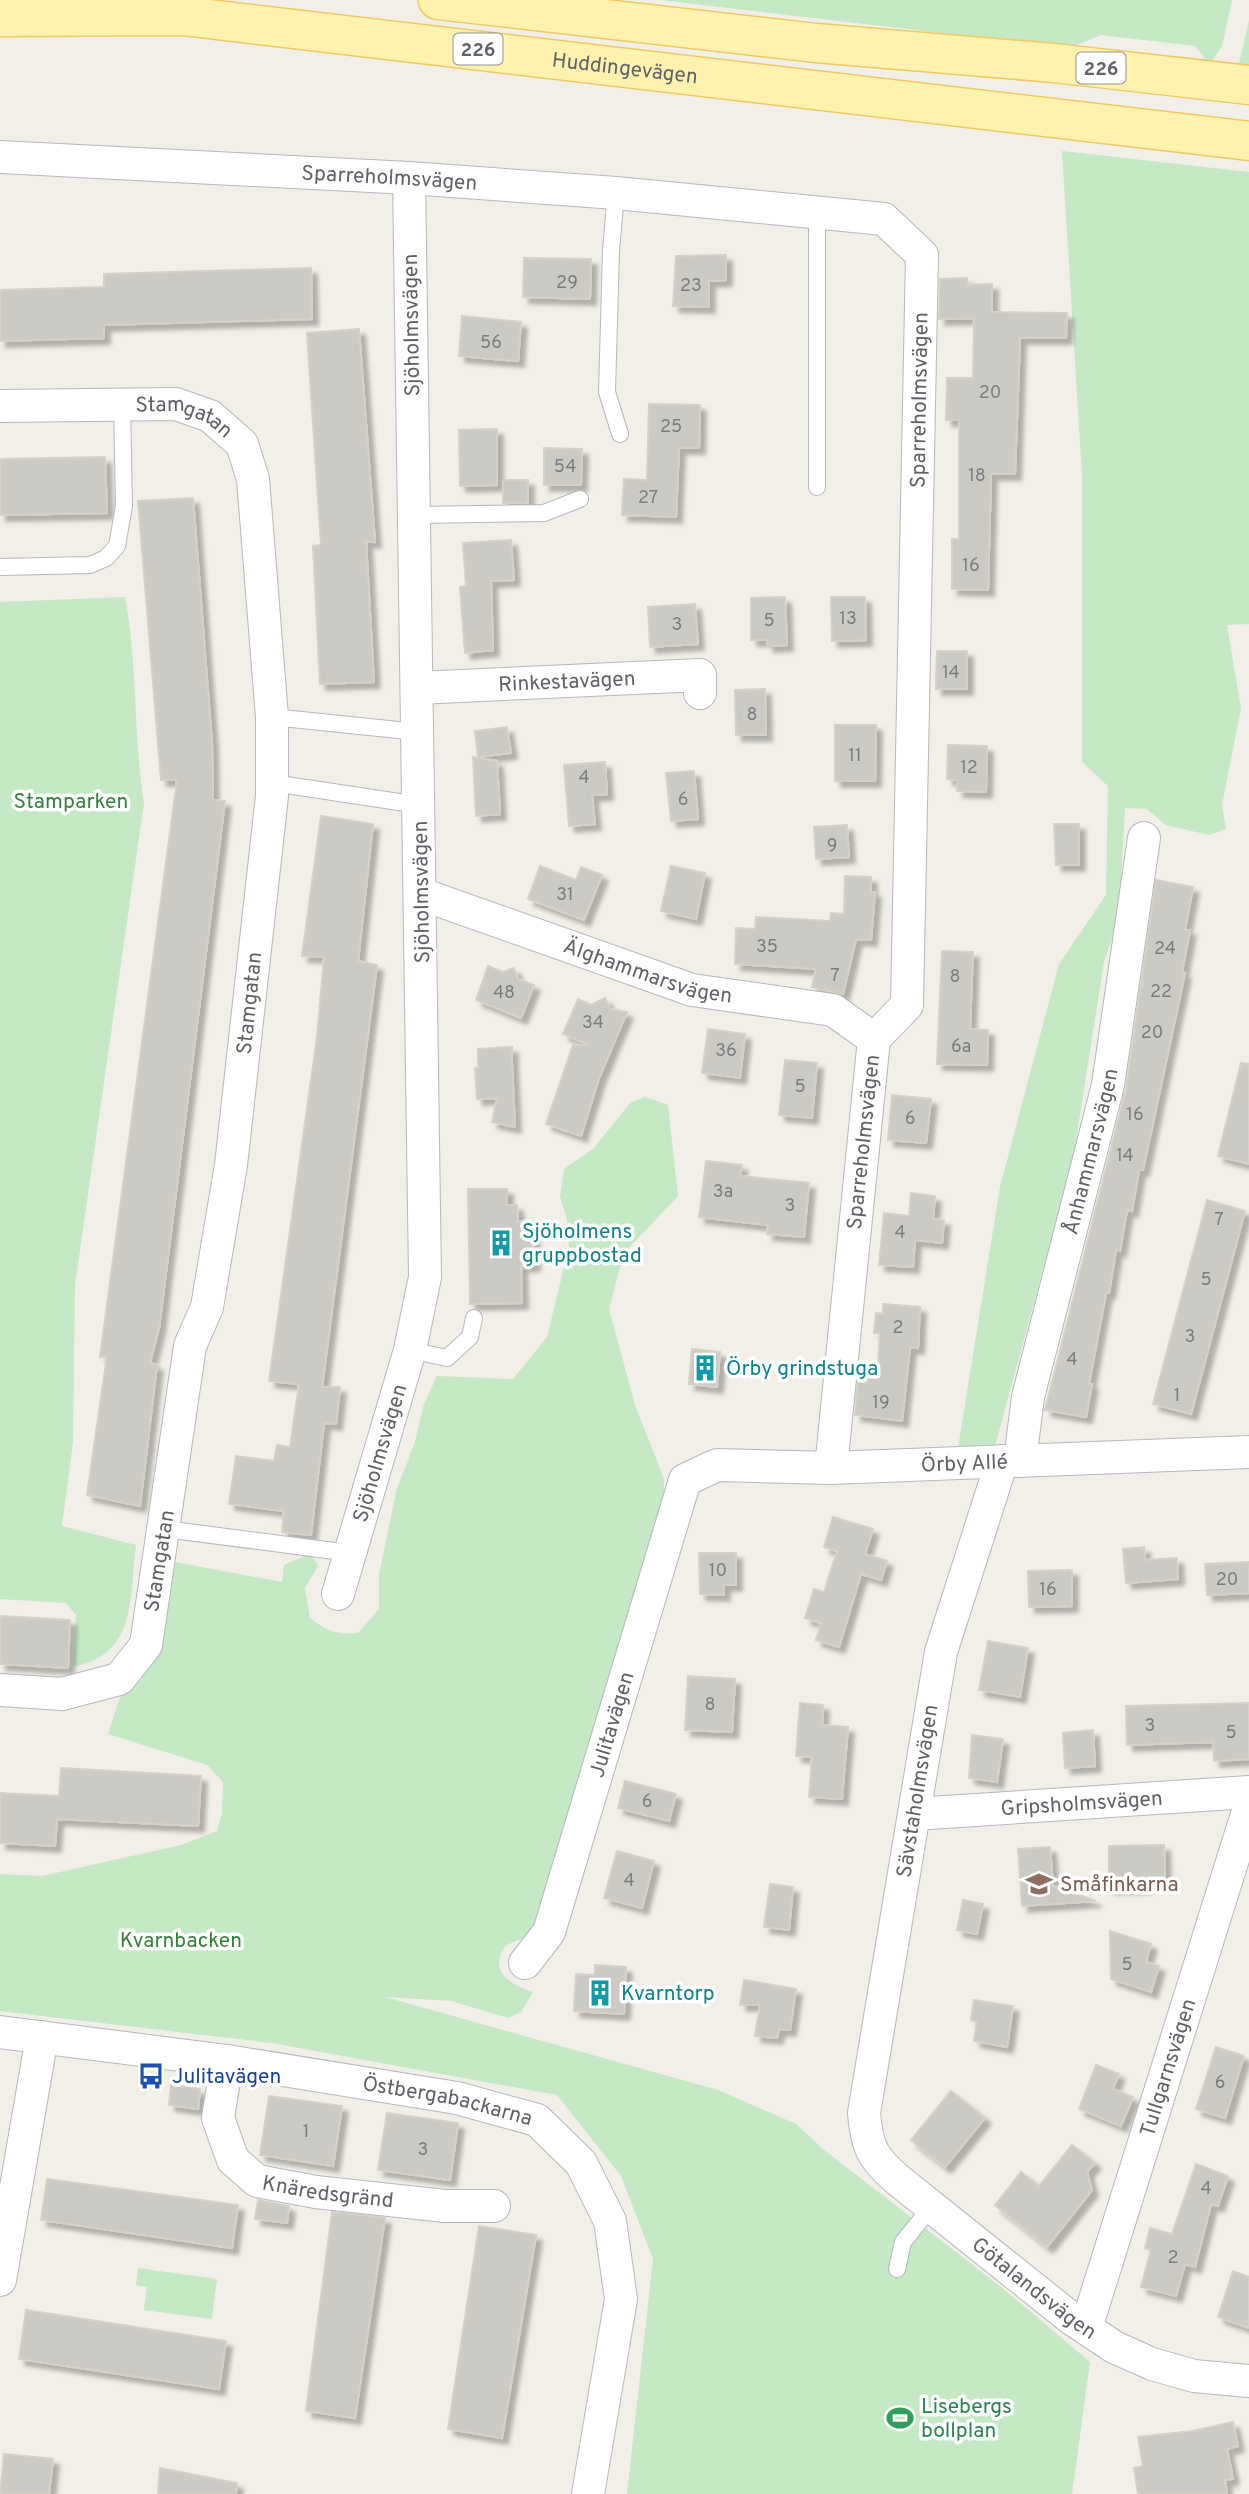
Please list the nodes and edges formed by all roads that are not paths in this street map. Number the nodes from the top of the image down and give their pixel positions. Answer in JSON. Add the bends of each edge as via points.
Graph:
{"nodes":[{"id":1,"x":438,"y":0,"type":"edge"},
{"id":2,"x":0,"y":17,"type":"edge"},
{"id":3,"x":1249,"y":85,"type":"edge"},
{"id":4,"x":1249,"y":141,"type":"edge"},
{"id":5,"x":0,"y":157,"type":"edge"},
{"id":6,"x":409,"y":178,"type":"junction"},
{"id":7,"x":616,"y":193,"type":"junction"},
{"id":8,"x":817,"y":214,"type":"junction"},
{"id":9,"x":122,"y":402,"type":"junction"},
{"id":10,"x":0,"y":406,"type":"edge"},
{"id":11,"x":620,"y":434,"type":"dead end"},
{"id":12,"x":817,"y":487,"type":"dead end"},
{"id":13,"x":580,"y":499,"type":"dead end"},
{"id":14,"x":415,"y":515,"type":"junction"},
{"id":15,"x":0,"y":567,"type":"edge"},
{"id":16,"x":417,"y":688,"type":"junction"},
{"id":17,"x":700,"y":693,"type":"dead end"},
{"id":18,"x":272,"y":717,"type":"junction"},
{"id":19,"x":418,"y":732,"type":"junction"},
{"id":20,"x":273,"y":783,"type":"junction"},
{"id":21,"x":419,"y":804,"type":"junction"},
{"id":22,"x":1144,"y":838,"type":"dead end"},
{"id":23,"x":421,"y":894,"type":"junction"},
{"id":24,"x":874,"y":1039,"type":"junction"},
{"id":25,"x":474,"y":1318,"type":"dead end"},
{"id":26,"x":410,"y":1350,"type":"junction"},
{"id":27,"x":1249,"y":1451,"type":"edge"},
{"id":28,"x":1011,"y":1460,"type":"junction"},
{"id":29,"x":831,"y":1468,"type":"junction"},
{"id":30,"x":685,"y":1480,"type":"joint"},
{"id":31,"x":165,"y":1529,"type":"junction"},
{"id":32,"x":350,"y":1553,"type":"junction"},
{"id":33,"x":338,"y":1594,"type":"dead end"},
{"id":34,"x":0,"y":1690,"type":"edge"},
{"id":35,"x":1249,"y":1792,"type":"edge"},
{"id":36,"x":1249,"y":1808,"type":"edge"},
{"id":37,"x":914,"y":1814,"type":"junction"},
{"id":38,"x":525,"y":1963,"type":"dead end"},
{"id":39,"x":0,"y":2032,"type":"edge"},
{"id":40,"x":42,"y":2037,"type":"junction"},
{"id":41,"x":227,"y":2061,"type":"junction"},
{"id":42,"x":866,"y":2129,"type":"joint"},
{"id":43,"x":494,"y":2206,"type":"dead end"},
{"id":44,"x":932,"y":2206,"type":"junction"},
{"id":45,"x":897,"y":2269,"type":"dead end"},
{"id":46,"x":0,"y":2280,"type":"edge"},
{"id":47,"x":1086,"y":2328,"type":"junction"},
{"id":48,"x":1249,"y":2381,"type":"edge"},
{"id":49,"x":588,"y":2494,"type":"edge"}],
"edges":[{"from":1,"to":3,"type":"main road","name":"Huddingevägen","number":"226"},
{"from":2,"to":4,"type":"main road","name":"Huddingevägen","number":"226","via":[[183,16]]},
{"from":5,"to":6,"type":"street","name":"Sparreholmsvägen"},
{"from":6,"to":7,"type":"street","name":"Sparreholmsvägen"},
{"from":6,"to":14,"type":"street","name":"Sjöholmsvägen"},
{"from":7,"to":8,"type":"street","name":"Sparreholmsvägen"},
{"from":7,"to":11,"type":"lane","via":[[607,392]]},
{"from":8,"to":12,"type":"lane"},
{"from":8,"to":24,"type":"street","name":"Sparreholmsvägen","via":[[884,219],[922,255],[907,1005]]},
{"from":9,"to":10,"type":"street","name":"Stamgatan"},
{"from":9,"to":15,"type":"lane","via":[[124,506],[117,547],[90,565]]},
{"from":9,"to":18,"type":"street","name":"Stamgatan","via":[[176,404],[210,416],[242,444],[253,479]]},
{"from":13,"to":14,"type":"lane","via":[[544,513]]},
{"from":14,"to":16,"type":"street","name":"Sjöholmsvägen"},
{"from":16,"to":17,"type":"street","name":"Rinkestavägen","via":[[699,675]]},
{"from":16,"to":19,"type":"street","name":"Sjöholmsvägen"},
{"from":18,"to":19,"type":"lane"},
{"from":18,"to":20,"type":"street","name":"Stamgatan"},
{"from":19,"to":21,"type":"street","name":"Sjöholmsvägen"},
{"from":20,"to":21,"type":"lane"},
{"from":20,"to":31,"type":"street","name":"Stamgatan","via":[[232,1165],[207,1307],[190,1346]]},
{"from":21,"to":23,"type":"street","name":"Sjöholmsvägen"},
{"from":22,"to":28,"type":"street","name":"Ånhammarsvägen","via":[[1108,1085]]},
{"from":23,"to":24,"type":"street","name":"Älghammarsvägen","via":[[692,990],[833,1010]]},
{"from":23,"to":26,"type":"street","name":"Sjöholmsvägen","via":[[425,1277]]},
{"from":24,"to":29,"type":"street","name":"Sparreholmsvägen"},
{"from":25,"to":26,"type":"lane","via":[[470,1337],[447,1358]]},
{"from":26,"to":32,"type":"street","name":"Sjöholmsvägen"},
{"from":27,"to":28,"type":"street","name":"Örby Allé"},
{"from":28,"to":29,"type":"street","name":"Örby Allé"},
{"from":28,"to":37,"type":"street","name":"Sävstaholmsvägen","via":[[940,1652]]},
{"from":29,"to":30,"type":"street","name":"Örby Allé","via":[[717,1465]]},
{"from":30,"to":38,"type":"street","name":"Julitavägen","via":[[549,1932]]},
{"from":31,"to":32,"type":"lane"},
{"from":31,"to":34,"type":"street","name":"Stamgatan","via":[[146,1645],[120,1679],[62,1694]]},
{"from":32,"to":33,"type":"street","name":"Sjöholmsvägen"},
{"from":35,"to":37,"type":"street","name":"Gripsholmsvägen"},
{"from":36,"to":47,"type":"street","name":"Tullgarnsvägen"},
{"from":37,"to":42,"type":"street","name":"Sävstaholmsvägen","via":[[864,2113]]},
{"from":39,"to":40,"type":"street","name":"Östbergabackarna"},
{"from":40,"to":41,"type":"street","name":"Östbergabackarna"},
{"from":40,"to":46,"type":"street"},
{"from":41,"to":43,"type":"street","name":"Knäredsgränd","via":[[218,2118],[233,2160],[257,2181],[445,2206]]},
{"from":41,"to":49,"type":"street","name":"Östbergabackarna","via":[[457,2098],[537,2120],[581,2163],[610,2221],[621,2299]]},
{"from":42,"to":44,"type":"street","name":"Götalandsvägen","via":[[866,2141],[878,2163]]},
{"from":44,"to":45,"type":"lane","via":[[903,2242]]},
{"from":44,"to":47,"type":"street","name":"Götalandsvägen"},
{"from":47,"to":48,"type":"street","name":"Götalandsvägen","via":[[1152,2364],[1194,2376]]}]}
